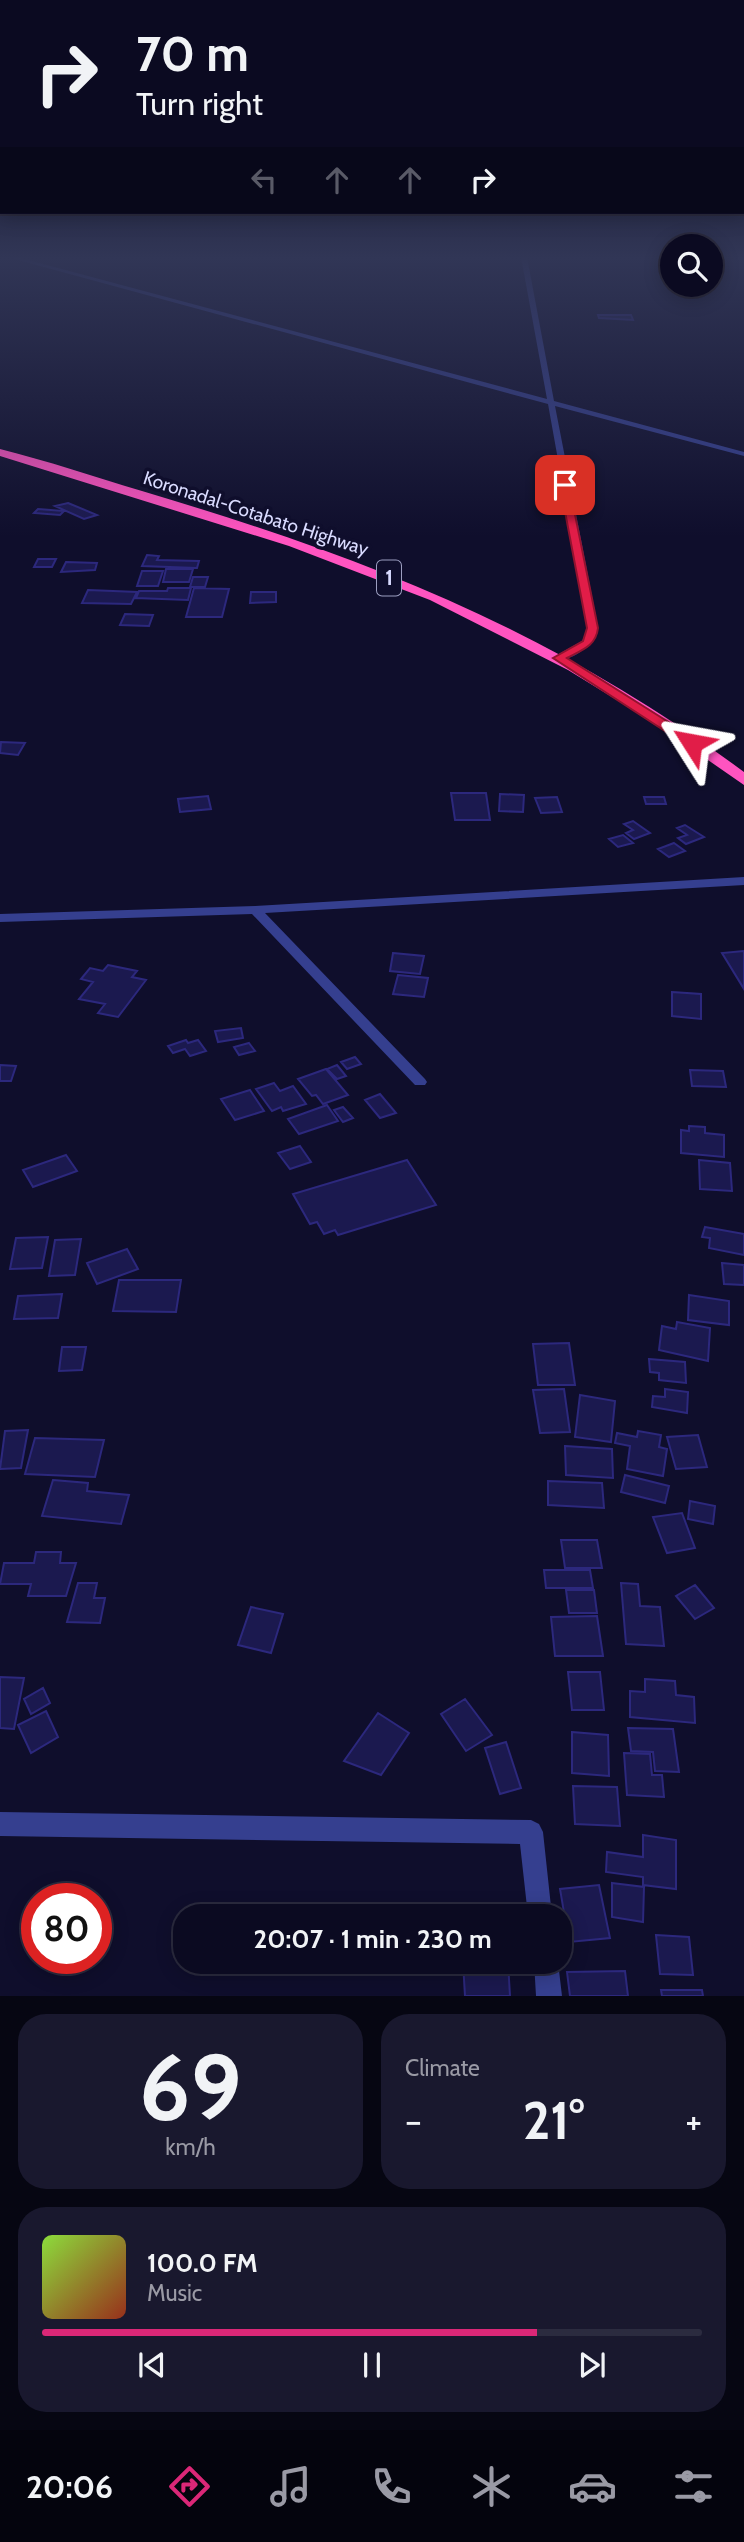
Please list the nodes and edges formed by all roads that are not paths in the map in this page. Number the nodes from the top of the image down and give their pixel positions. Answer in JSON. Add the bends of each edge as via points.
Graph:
{"nodes":[{"id":1,"x":357,"y":350,"type":"edge"},
{"id":2,"x":541,"y":350,"type":"edge"},
{"id":3,"x":550,"y":402,"type":"junction"},
{"id":4,"x":0,"y":452,"type":"edge"},
{"id":5,"x":744,"y":454,"type":"edge"},
{"id":6,"x":559,"y":658,"type":"junction"},
{"id":7,"x":744,"y":780,"type":"edge"},
{"id":8,"x":744,"y":881,"type":"edge"},
{"id":9,"x":255,"y":910,"type":"junction"},
{"id":10,"x":0,"y":918,"type":"edge"},
{"id":11,"x":420,"y":1082,"type":"dead end"},
{"id":12,"x":0,"y":1824,"type":"edge"},
{"id":13,"x":539,"y":1904,"type":"edge"},
{"id":14,"x":547,"y":1974,"type":"edge"},
{"id":15,"x":550,"y":1996,"type":"edge"}],
"edges":[{"from":1,"to":3,"type":"street"},
{"from":2,"to":3,"type":"street"},
{"from":3,"to":5,"type":"street"},
{"from":3,"to":6,"type":"street","via":[[593,628],[587,643]]},
{"from":4,"to":6,"type":"highway","name":"Koronadal-Cotabato Highway","number":"1","via":[[388,577],[467,610]]},
{"from":6,"to":7,"type":"highway","name":"Koronadal-Cotabato Highway","number":"1"},
{"from":8,"to":9,"type":"street"},
{"from":9,"to":10,"type":"street"},
{"from":9,"to":11,"type":"street"},
{"from":12,"to":13,"type":"street","via":[[531,1832]]},
{"from":14,"to":15,"type":"street"}]}
